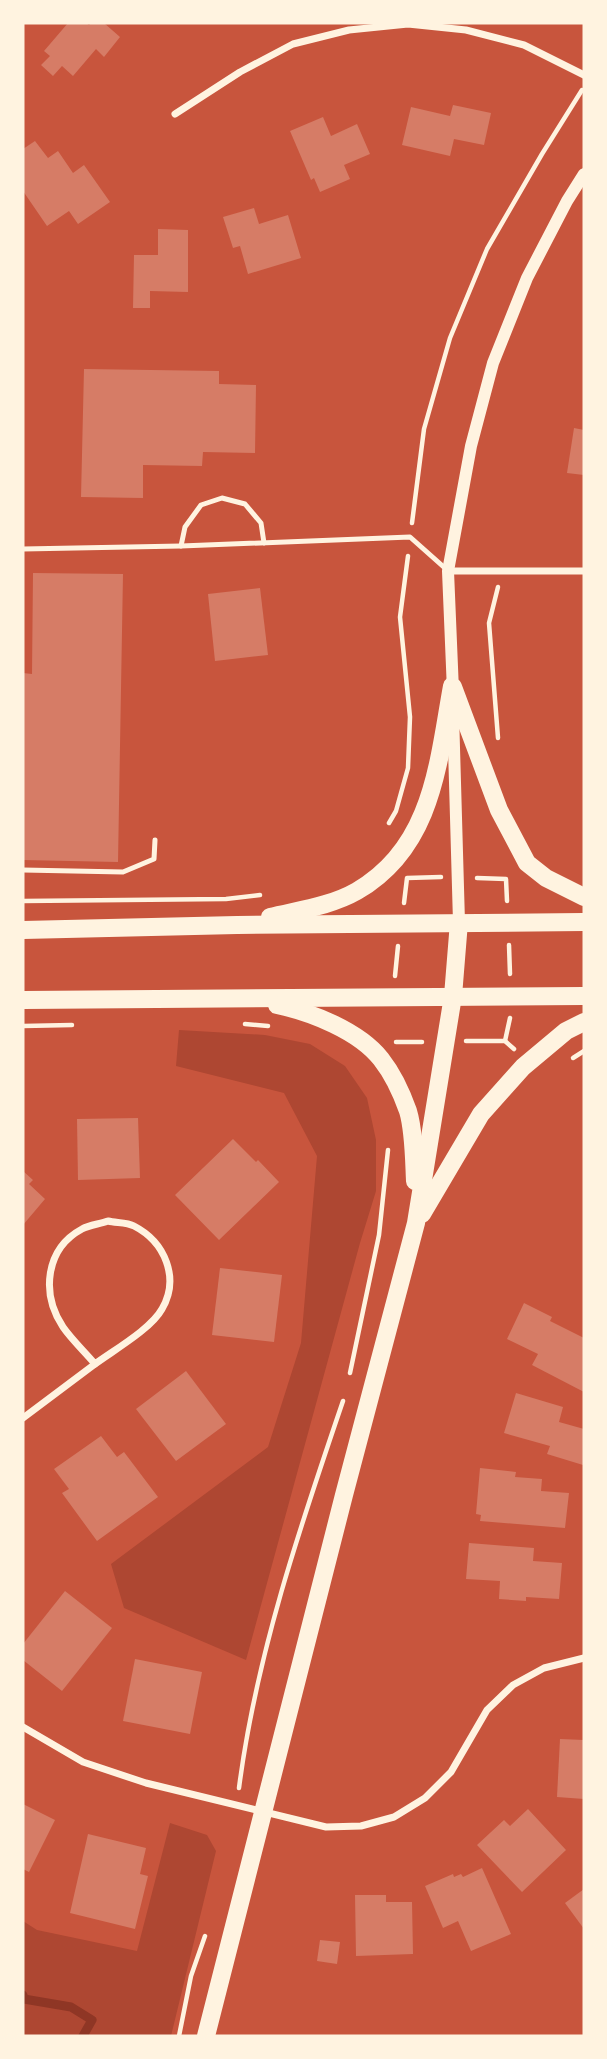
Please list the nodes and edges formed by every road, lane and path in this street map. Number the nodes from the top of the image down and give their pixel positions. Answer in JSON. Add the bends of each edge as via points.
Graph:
{"nodes":[{"id":1,"x":584,"y":75,"type":"edge"},
{"id":2,"x":175,"y":114,"type":"dead end"},
{"id":3,"x":584,"y":174,"type":"edge"},
{"id":4,"x":264,"y":543,"type":"junction"},
{"id":5,"x":181,"y":546,"type":"junction"},
{"id":6,"x":23,"y":549,"type":"edge"},
{"id":7,"x":448,"y":571,"type":"junction"},
{"id":8,"x":584,"y":571,"type":"edge"},
{"id":9,"x":499,"y":572,"type":"junction"},
{"id":10,"x":452,"y":686,"type":"junction"},
{"id":11,"x":499,"y":742,"type":"dead end"},
{"id":12,"x":155,"y":840,"type":"dead end"},
{"id":13,"x":23,"y":870,"type":"edge"},
{"id":14,"x":264,"y":895,"type":"dead end"},
{"id":15,"x":584,"y":897,"type":"edge"},
{"id":16,"x":23,"y":901,"type":"edge"},
{"id":17,"x":459,"y":922,"type":"junction"},
{"id":18,"x":584,"y":922,"type":"edge"},
{"id":19,"x":237,"y":925,"type":"junction"},
{"id":20,"x":23,"y":930,"type":"edge"},
{"id":21,"x":453,"y":996,"type":"junction"},
{"id":22,"x":584,"y":996,"type":"edge"},
{"id":23,"x":238,"y":998,"type":"junction"},
{"id":24,"x":23,"y":1000,"type":"edge"},
{"id":25,"x":584,"y":1022,"type":"edge"},
{"id":26,"x":244,"y":1024,"type":"dead end"},
{"id":27,"x":78,"y":1025,"type":"dead end"},
{"id":28,"x":23,"y":1026,"type":"edge"},
{"id":29,"x":270,"y":1026,"type":"dead end"},
{"id":30,"x":387,"y":1140,"type":"dead end"},
{"id":31,"x":416,"y":1223,"type":"junction"},
{"id":32,"x":95,"y":1364,"type":"junction"},
{"id":33,"x":349,"y":1378,"type":"dead end"},
{"id":34,"x":346,"y":1391,"type":"dead end"},
{"id":35,"x":23,"y":1418,"type":"edge"},
{"id":36,"x":584,"y":1658,"type":"edge"},
{"id":37,"x":23,"y":1727,"type":"edge"},
{"id":38,"x":238,"y":1791,"type":"dead end"},
{"id":39,"x":262,"y":1811,"type":"junction"},
{"id":40,"x":208,"y":1928,"type":"dead end"},
{"id":41,"x":179,"y":2036,"type":"edge"},
{"id":42,"x":206,"y":2036,"type":"edge"}],
"edges":[{"from":1,"to":2,"type":"street","via":[[524,45],[466,30],[396,25],[349,30],[293,44]]},
{"from":3,"to":7,"type":"street","via":[[527,278],[493,363],[471,446]]},
{"from":4,"to":5,"type":"lane"},
{"from":4,"to":5,"type":"lane","via":[[261,523],[245,504],[222,498],[201,505],[186,527]]},
{"from":4,"to":7,"type":"lane","via":[[410,537]]},
{"from":5,"to":6,"type":"lane"},
{"from":7,"to":9,"type":"street"},
{"from":7,"to":10,"type":"street"},
{"from":8,"to":9,"type":"street"},
{"from":9,"to":11,"type":"path","via":[[489,622]]},
{"from":10,"to":15,"type":"main road","via":[[499,810],[527,863],[545,878]]},
{"from":10,"to":17,"type":"street"},
{"from":10,"to":19,"type":"main road","via":[[424,814],[408,842],[381,873],[356,892]]},
{"from":12,"to":13,"type":"lane","via":[[154,859],[122,872]]},
{"from":14,"to":16,"type":"path"},
{"from":17,"to":18,"type":"main road"},
{"from":17,"to":19,"type":"main road"},
{"from":17,"to":21,"type":"main road"},
{"from":19,"to":20,"type":"main road"},
{"from":21,"to":22,"type":"main road"},
{"from":21,"to":23,"type":"main road"},
{"from":21,"to":31,"type":"main road"},
{"from":23,"to":24,"type":"main road"},
{"from":23,"to":31,"type":"main road","via":[[331,1022],[380,1057],[408,1113]]},
{"from":25,"to":31,"type":"main road","via":[[523,1067],[481,1114]]},
{"from":26,"to":29,"type":"path"},
{"from":27,"to":28,"type":"path"},
{"from":30,"to":33,"type":"path","via":[[379,1235]]},
{"from":31,"to":39,"type":"main road"},
{"from":32,"to":32,"type":"street","via":[[63,1326],[51,1300],[49,1272],[59,1247],[82,1228],[108,1222],[133,1225],[153,1240],[168,1262],[170,1287],[162,1310],[144,1329]]},
{"from":32,"to":35,"type":"street"},
{"from":34,"to":38,"type":"path","via":[[279,1604]]},
{"from":36,"to":39,"type":"street","via":[[544,1668],[513,1685],[487,1710],[451,1772],[425,1798],[394,1817],[361,1826],[329,1827]]},
{"from":37,"to":39,"type":"street","via":[[83,1762],[146,1783]]},
{"from":39,"to":42,"type":"main road"},
{"from":40,"to":41,"type":"path","via":[[191,1976]]}]}
